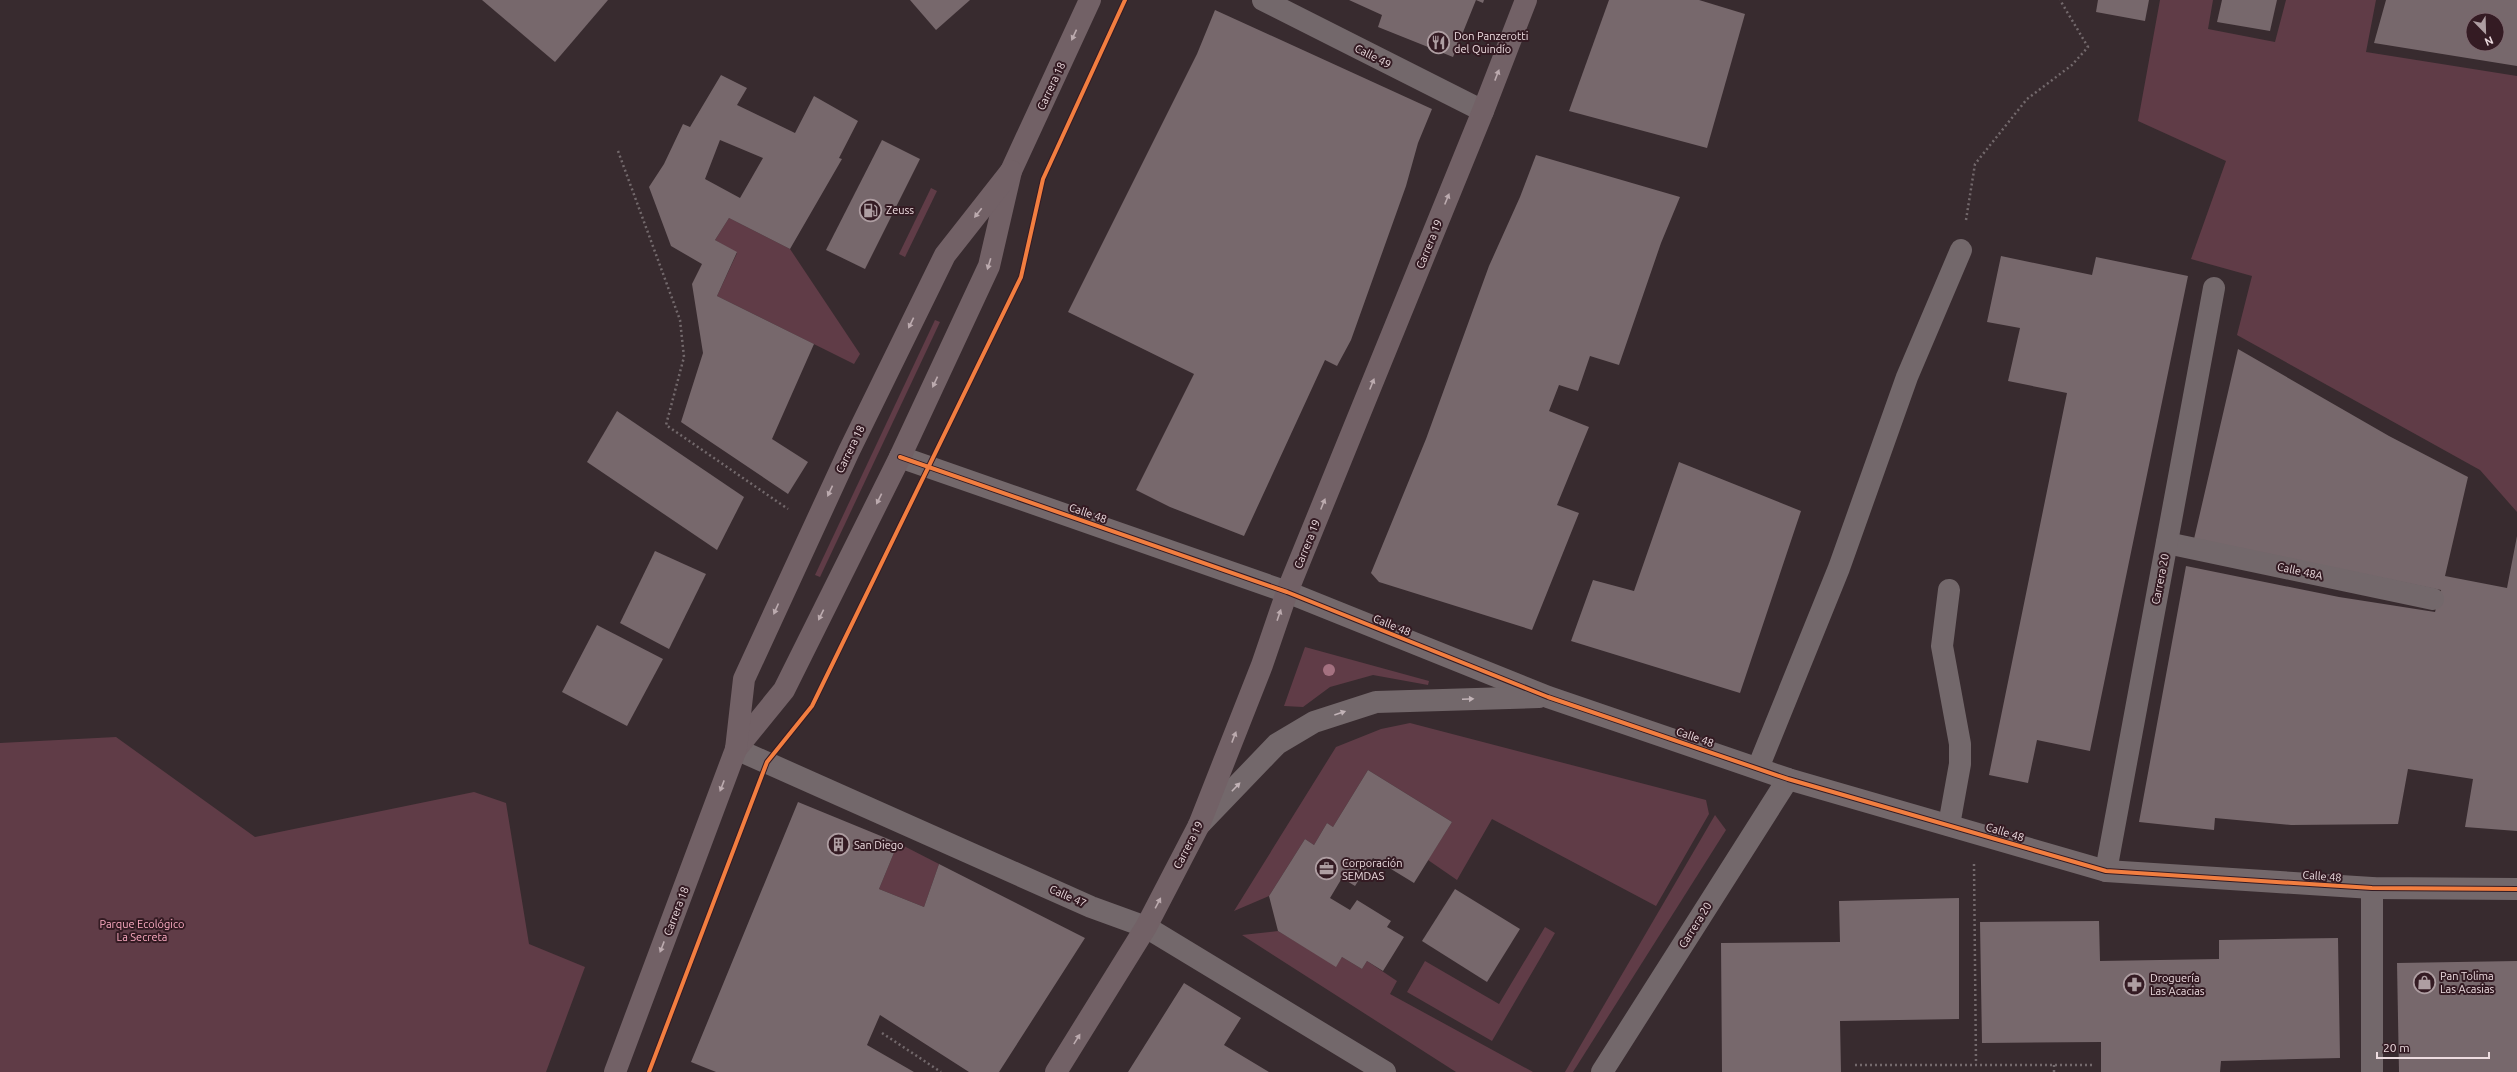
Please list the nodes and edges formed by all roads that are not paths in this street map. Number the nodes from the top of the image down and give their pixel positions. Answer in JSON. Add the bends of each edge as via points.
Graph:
{"nodes":[{"id":1,"x":1090,"y":0,"type":"edge"},
{"id":2,"x":1263,"y":0,"type":"edge"},
{"id":3,"x":1526,"y":0,"type":"edge"},
{"id":4,"x":1483,"y":111,"type":"junction"},
{"id":5,"x":1011,"y":172,"type":"junction"},
{"id":6,"x":1961,"y":250,"type":"road end"},
{"id":7,"x":2214,"y":288,"type":"dead end"},
{"id":8,"x":900,"y":457,"type":"junction"},
{"id":9,"x":2167,"y":543,"type":"junction"},
{"id":10,"x":1949,"y":590,"type":"dead end"},
{"id":11,"x":1287,"y":592,"type":"junction"},
{"id":12,"x":2433,"y":599,"type":"dead end"},
{"id":13,"x":1548,"y":697,"type":"junction"},
{"id":14,"x":736,"y":749,"type":"junction"},
{"id":15,"x":1758,"y":768,"type":"junction"},
{"id":16,"x":1788,"y":779,"type":"junction"},
{"id":17,"x":1949,"y":824,"type":"junction"},
{"id":18,"x":1199,"y":825,"type":"junction"},
{"id":19,"x":2106,"y":871,"type":"junction"},
{"id":20,"x":2372,"y":888,"type":"junction"},
{"id":21,"x":2517,"y":889,"type":"edge"},
{"id":22,"x":1146,"y":927,"type":"junction"},
{"id":23,"x":615,"y":1072,"type":"edge"},
{"id":24,"x":1056,"y":1072,"type":"edge"},
{"id":25,"x":1385,"y":1072,"type":"edge"},
{"id":26,"x":1602,"y":1072,"type":"edge"},
{"id":27,"x":2372,"y":1072,"type":"edge"}],
"edges":[{"from":1,"to":5,"type":"main road","name":"Carrera 18","one_way":true},
{"from":2,"to":4,"type":"street","name":"Calle 49"},
{"from":4,"to":3,"type":"main road","name":"Carrera 19","one_way":true},
{"from":11,"to":4,"type":"main road","name":"Carrera 19","one_way":true},
{"from":5,"to":8,"type":"main road","name":"Carrera 18","one_way":true,"via":[[989,266]]},
{"from":5,"to":14,"type":"main road","name":"Carrera 18","one_way":true,"via":[[945,255],[814,526],[744,679]]},
{"from":6,"to":15,"type":"street","via":[[1907,377],[1839,568]]},
{"from":7,"to":9,"type":"street","name":"Carrera 20"},
{"from":8,"to":11,"type":"street","name":"Calle 48"},
{"from":8,"to":14,"type":"main road","name":"Carrera 18","one_way":true,"via":[[784,690]]},
{"from":9,"to":12,"type":"street","name":"Calle 48A"},
{"from":9,"to":19,"type":"street","name":"Carrera 20"},
{"from":10,"to":17,"type":"street","via":[[1942,646],[1960,751]]},
{"from":11,"to":13,"type":"street","name":"Calle 48"},
{"from":18,"to":11,"type":"main road","name":"Carrera 19","one_way":true,"via":[[1262,665]]},
{"from":13,"to":15,"type":"street","name":"Calle 48"},
{"from":18,"to":13,"type":"street","name":"Calle 48","one_way":true,"via":[[1277,744],[1314,722],[1376,702]]},
{"from":14,"to":22,"type":"street","name":"Calle 47","via":[[1091,907]]},
{"from":14,"to":23,"type":"main road","name":"Carrera 18","one_way":true},
{"from":15,"to":16,"type":"street","name":"Calle 48"},
{"from":16,"to":17,"type":"street","name":"Calle 48"},
{"from":16,"to":26,"type":"street","name":"Carrera 20"},
{"from":17,"to":19,"type":"street","name":"Calle 48"},
{"from":22,"to":18,"type":"main road","name":"Carrera 19","one_way":true},
{"from":19,"to":20,"type":"street","name":"Calle 48"},
{"from":20,"to":21,"type":"street","name":"Calle 48"},
{"from":20,"to":27,"type":"street"},
{"from":24,"to":22,"type":"main road","name":"Carrera 19","one_way":true},
{"from":22,"to":25,"type":"street","name":"Calle 47"}]}
